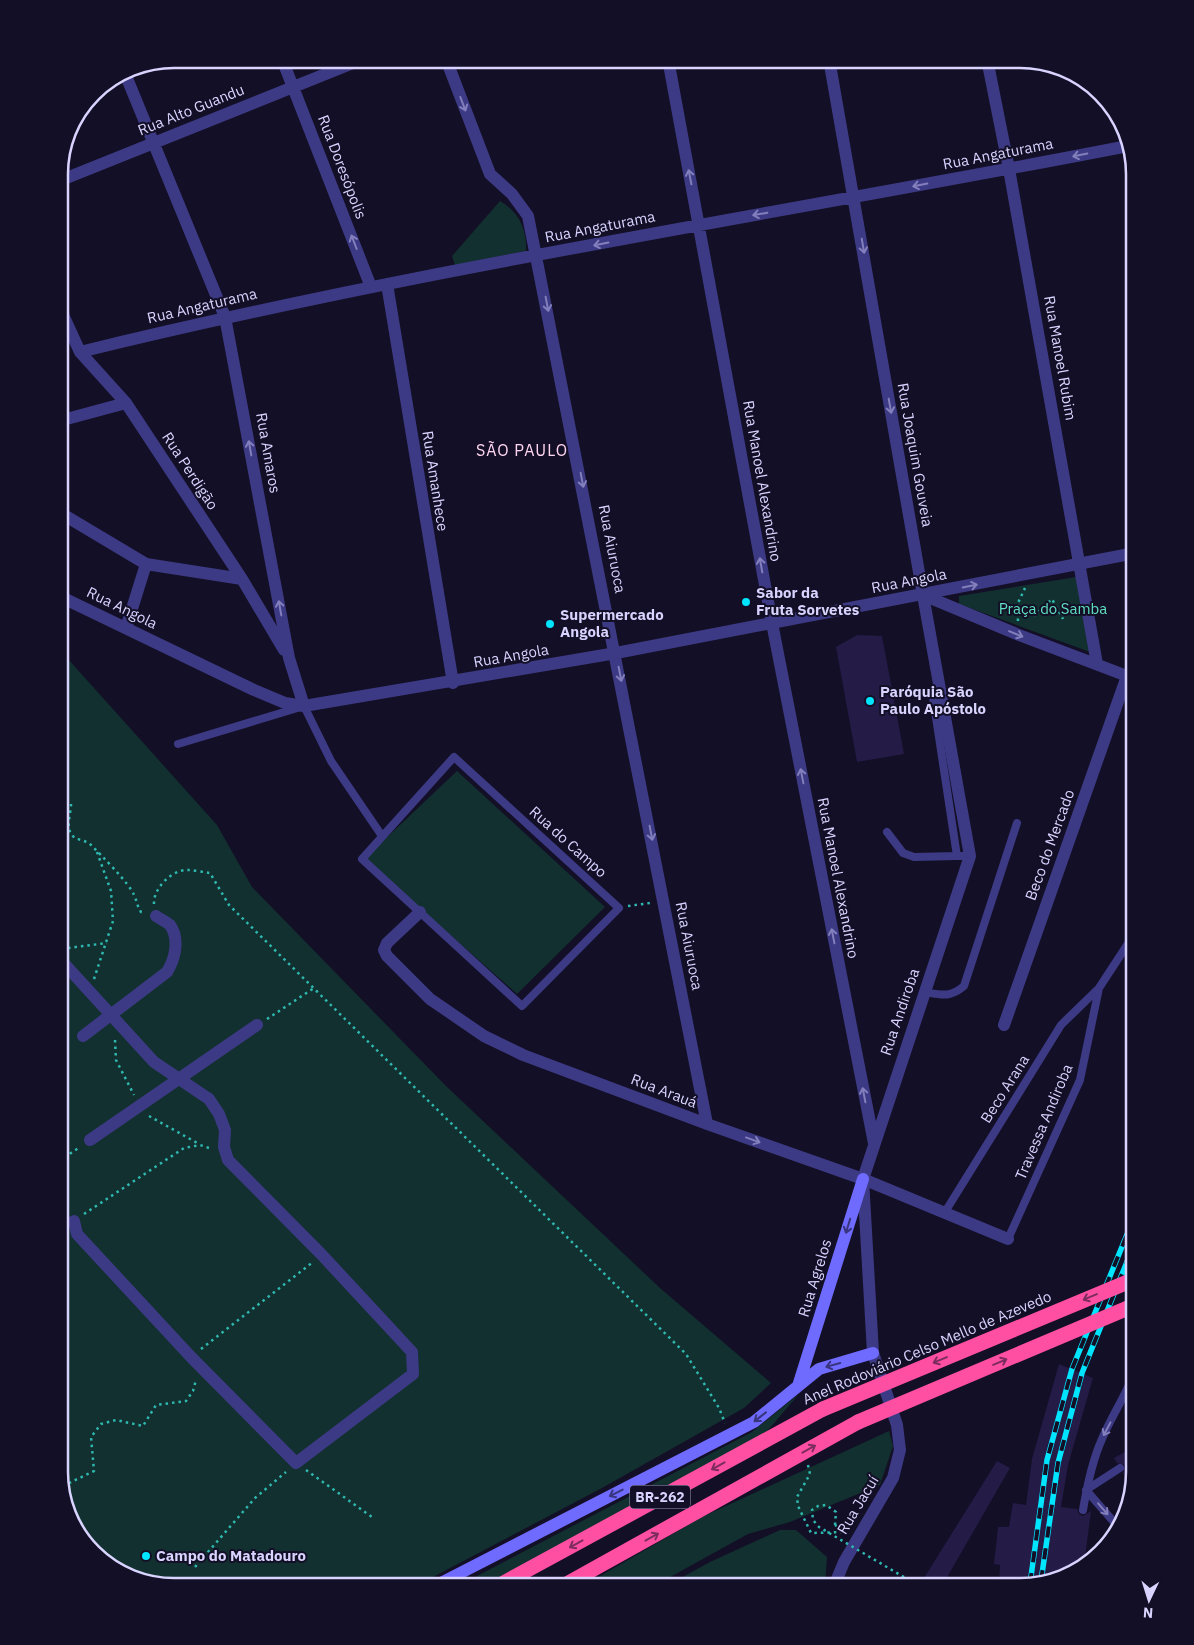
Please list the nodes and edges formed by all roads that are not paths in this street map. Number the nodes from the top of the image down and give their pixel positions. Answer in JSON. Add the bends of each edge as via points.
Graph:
{"nodes":[{"id":1,"x":286,"y":68,"type":"edge"},
{"id":2,"x":340,"y":68,"type":"edge"},
{"id":3,"x":449,"y":68,"type":"edge"},
{"id":4,"x":670,"y":68,"type":"edge"},
{"id":5,"x":831,"y":68,"type":"edge"},
{"id":6,"x":989,"y":68,"type":"edge"},
{"id":7,"x":127,"y":79,"type":"edge"},
{"id":8,"x":293,"y":87,"type":"junction"},
{"id":9,"x":152,"y":143,"type":"junction"},
{"id":10,"x":1123,"y":147,"type":"edge"},
{"id":11,"x":1009,"y":169,"type":"junction"},
{"id":12,"x":68,"y":177,"type":"edge"},
{"id":13,"x":854,"y":198,"type":"junction"},
{"id":14,"x":699,"y":225,"type":"junction"},
{"id":15,"x":537,"y":256,"type":"junction"},
{"id":16,"x":387,"y":284,"type":"junction"},
{"id":17,"x":372,"y":287,"type":"junction"},
{"id":18,"x":225,"y":317,"type":"junction"},
{"id":19,"x":68,"y":326,"type":"edge"},
{"id":20,"x":80,"y":352,"type":"junction"},
{"id":21,"x":126,"y":403,"type":"junction"},
{"id":22,"x":68,"y":419,"type":"edge"},
{"id":23,"x":68,"y":517,"type":"edge"},
{"id":24,"x":1126,"y":555,"type":"edge"},
{"id":25,"x":146,"y":564,"type":"junction"},
{"id":26,"x":1080,"y":564,"type":"junction"},
{"id":27,"x":242,"y":579,"type":"junction"},
{"id":28,"x":923,"y":595,"type":"junction"},
{"id":29,"x":68,"y":600,"type":"edge"},
{"id":30,"x":772,"y":623,"type":"junction"},
{"id":31,"x":126,"y":628,"type":"junction"},
{"id":32,"x":616,"y":653,"type":"junction"},
{"id":33,"x":289,"y":658,"type":"junction"},
{"id":34,"x":1097,"y":664,"type":"junction"},
{"id":35,"x":1126,"y":676,"type":"edge"},
{"id":36,"x":453,"y":683,"type":"junction"},
{"id":37,"x":932,"y":691,"type":"dead end"},
{"id":38,"x":1126,"y":692,"type":"edge"},
{"id":39,"x":304,"y":706,"type":"junction"},
{"id":40,"x":178,"y":744,"type":"dead end"},
{"id":41,"x":1017,"y":823,"type":"dead end"},
{"id":42,"x":887,"y":832,"type":"dead end"},
{"id":43,"x":382,"y":836,"type":"junction"},
{"id":44,"x":957,"y":856,"type":"junction"},
{"id":45,"x":970,"y":856,"type":"junction"},
{"id":46,"x":420,"y":912,"type":"junction"},
{"id":47,"x":156,"y":916,"type":"road end"},
{"id":48,"x":1126,"y":947,"type":"edge"},
{"id":49,"x":68,"y":968,"type":"edge"},
{"id":50,"x":1099,"y":988,"type":"junction"},
{"id":51,"x":924,"y":992,"type":"junction"},
{"id":52,"x":111,"y":1014,"type":"junction"},
{"id":53,"x":257,"y":1025,"type":"road end"},
{"id":54,"x":1004,"y":1025,"type":"dead end"},
{"id":55,"x":83,"y":1036,"type":"dead end"},
{"id":56,"x":179,"y":1081,"type":"junction"},
{"id":57,"x":707,"y":1124,"type":"junction"},
{"id":58,"x":90,"y":1140,"type":"road end"},
{"id":59,"x":874,"y":1143,"type":"junction"},
{"id":60,"x":863,"y":1180,"type":"junction"},
{"id":61,"x":945,"y":1212,"type":"junction"},
{"id":62,"x":74,"y":1221,"type":"road end"},
{"id":63,"x":1008,"y":1239,"type":"joint"},
{"id":64,"x":1126,"y":1283,"type":"edge"},
{"id":65,"x":1126,"y":1309,"type":"edge"},
{"id":66,"x":873,"y":1353,"type":"junction"},
{"id":67,"x":798,"y":1386,"type":"junction"},
{"id":68,"x":1126,"y":1395,"type":"edge"},
{"id":69,"x":1120,"y":1468,"type":"dead end"},
{"id":70,"x":1086,"y":1490,"type":"junction"},
{"id":71,"x":1083,"y":1510,"type":"dead end"},
{"id":72,"x":1114,"y":1522,"type":"edge"},
{"id":73,"x":452,"y":1577,"type":"edge"},
{"id":74,"x":514,"y":1577,"type":"edge"},
{"id":75,"x":578,"y":1577,"type":"edge"},
{"id":76,"x":838,"y":1578,"type":"edge"}],
"edges":[{"from":1,"to":8,"type":"street","name":"Rua Doresópolis"},
{"from":2,"to":8,"type":"street","name":"Rua Alto Guandu"},
{"from":3,"to":15,"type":"street","name":"Rua Aiuruoca","one_way":true,"via":[[490,174],[512,194],[528,216]]},
{"from":14,"to":4,"type":"street","name":"Rua Manoel Alexandrino","one_way":true},
{"from":5,"to":13,"type":"street","name":"Rua Joaquim Gouveia"},
{"from":6,"to":11,"type":"street","name":"Rua Manoel Rubim"},
{"from":7,"to":9,"type":"street","name":"Rua Amaros"},
{"from":8,"to":9,"type":"street","name":"Rua Alto Guandu"},
{"from":17,"to":8,"type":"street","name":"Rua Doresópolis","one_way":true},
{"from":9,"to":12,"type":"street","name":"Rua Alto Guandu"},
{"from":9,"to":18,"type":"street","name":"Rua Amaros"},
{"from":10,"to":11,"type":"street","name":"Rua Angaturama","one_way":true},
{"from":11,"to":13,"type":"street","name":"Rua Angaturama","one_way":true},
{"from":11,"to":26,"type":"street","name":"Rua Manoel Rubim"},
{"from":13,"to":14,"type":"street","name":"Rua Angaturama","one_way":true},
{"from":13,"to":28,"type":"street","name":"Rua Joaquim Gouveia","one_way":true},
{"from":14,"to":15,"type":"street","name":"Rua Angaturama","one_way":true},
{"from":30,"to":14,"type":"street","name":"Rua Manoel Alexandrino","one_way":true},
{"from":15,"to":16,"type":"street","name":"Rua Angaturama"},
{"from":15,"to":32,"type":"street","name":"Rua Aiuruoca","one_way":true},
{"from":16,"to":17,"type":"street","name":"Rua Angaturama"},
{"from":16,"to":36,"type":"street","name":"Rua Amanhece"},
{"from":17,"to":18,"type":"street","name":"Rua Angaturama"},
{"from":18,"to":20,"type":"street","name":"Rua Angaturama"},
{"from":33,"to":18,"type":"street","name":"Rua Amaros","one_way":true},
{"from":19,"to":20,"type":"street","name":"Rua Perdigão"},
{"from":20,"to":21,"type":"street","name":"Rua Perdigão"},
{"from":21,"to":22,"type":"street"},
{"from":21,"to":27,"type":"street","name":"Rua Perdigão"},
{"from":23,"to":25,"type":"street"},
{"from":24,"to":26,"type":"street","name":"Rua Angola"},
{"from":25,"to":27,"type":"street"},
{"from":25,"to":31,"type":"street"},
{"from":28,"to":26,"type":"street","name":"Rua Angola","one_way":true},
{"from":26,"to":34,"type":"street","name":"Rua Manoel Rubim"},
{"from":27,"to":33,"type":"street","name":"Rua Perdigão"},
{"from":28,"to":30,"type":"street","name":"Rua Angola"},
{"from":28,"to":34,"type":"street","one_way":true},
{"from":28,"to":45,"type":"street","name":"Rua Joaquim Gouveia"},
{"from":29,"to":31,"type":"street","name":"Rua Angola"},
{"from":30,"to":32,"type":"street","name":"Rua Angola"},
{"from":59,"to":30,"type":"street","name":"Rua Manoel Alexandrino","one_way":true},
{"from":31,"to":39,"type":"street","name":"Rua Angola","via":[[254,690],[285,703]]},
{"from":32,"to":36,"type":"street","name":"Rua Angola"},
{"from":32,"to":57,"type":"street","name":"Rua Aiuruoca","one_way":true},
{"from":33,"to":39,"type":"street","name":"Rua Amaros"},
{"from":34,"to":35,"type":"street"},
{"from":36,"to":39,"type":"street","name":"Rua Angola"},
{"from":37,"to":44,"type":"lane"},
{"from":38,"to":54,"type":"street","name":"Beco do Mercado"},
{"from":39,"to":40,"type":"lane"},
{"from":39,"to":43,"type":"lane","name":"Rua Amaros","via":[[331,761]]},
{"from":41,"to":51,"type":"lane","via":[[964,986],[955,994]]},
{"from":42,"to":44,"type":"lane","via":[[903,852],[914,857]]},
{"from":43,"to":46,"type":"lane","name":"Rua do Campo","via":[[363,861]]},
{"from":43,"to":46,"type":"lane","name":"Rua do Campo","via":[[454,757],[619,908],[522,1006]]},
{"from":44,"to":45,"type":"lane"},
{"from":45,"to":51,"type":"street","name":"Rua Andiroba"},
{"from":46,"to":57,"type":"street","name":"Rua Arauá","via":[[387,943],[384,950],[430,999],[484,1036],[523,1054]]},
{"from":47,"to":52,"type":"street","via":[[170,925],[176,943],[173,962],[167,972]]},
{"from":48,"to":50,"type":"lane","name":"Travessa Andiroba"},
{"from":49,"to":52,"type":"street"},
{"from":50,"to":61,"type":"lane","name":"Beco Arana","via":[[1061,1025]]},
{"from":50,"to":63,"type":"lane","name":"Travessa Andiroba","via":[[1080,1080]]},
{"from":51,"to":59,"type":"street","name":"Rua Andiroba"},
{"from":52,"to":55,"type":"street"},
{"from":52,"to":56,"type":"street","via":[[154,1062]]},
{"from":53,"to":56,"type":"street"},
{"from":56,"to":58,"type":"street"},
{"from":56,"to":62,"type":"street","via":[[209,1099],[219,1114],[225,1130],[224,1147],[228,1160],[412,1352],[413,1374],[296,1464],[77,1234]]},
{"from":57,"to":60,"type":"street","name":"Rua Arauá","one_way":true},
{"from":59,"to":60,"type":"street","name":"Rua Andiroba"},
{"from":60,"to":61,"type":"street","name":"Rua Arauá"},
{"from":60,"to":66,"type":"street"},
{"from":60,"to":67,"type":"main road","name":"Rua Agrelos","one_way":true},
{"from":61,"to":63,"type":"street","name":"Rua Arauá"},
{"from":64,"to":74,"type":"highway","name":"Anel Rodoviário Celso Mello de Azevedo","number":"BR-262","one_way":true,"bridge":true,"via":[[823,1409]]},
{"from":75,"to":65,"type":"highway","number":"BR-262","one_way":true,"bridge":true,"via":[[858,1422]]},
{"from":66,"to":67,"type":"main road","name":"Anel Rodoviário Celso Mello de Azevedo","one_way":true,"via":[[818,1369]]},
{"from":66,"to":76,"type":"street","name":"Rua Jacuí","via":[[897,1425],[900,1450],[893,1478]]},
{"from":67,"to":73,"type":"main road","name":"Anel Rodoviário Celso Mello de Azevedo","one_way":true,"via":[[754,1422]]},
{"from":68,"to":70,"type":"lane","one_way":true,"via":[[1102,1440]]},
{"from":69,"to":70,"type":"lane"},
{"from":70,"to":71,"type":"lane"},
{"from":70,"to":72,"type":"lane","one_way":true}]}
